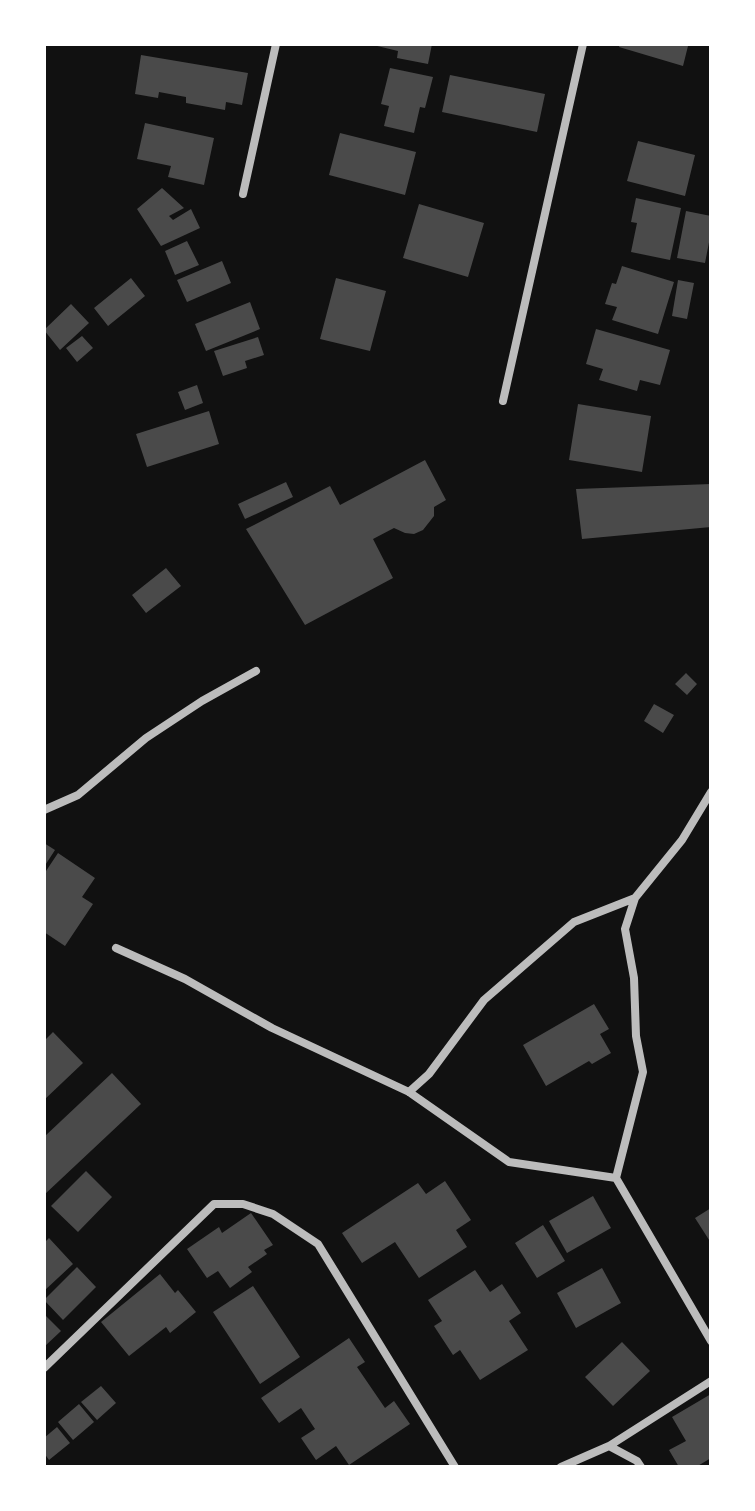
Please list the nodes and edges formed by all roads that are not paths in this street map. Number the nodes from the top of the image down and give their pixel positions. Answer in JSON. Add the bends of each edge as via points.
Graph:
{"nodes":[{"id":1,"x":276,"y":44,"type":"edge"},
{"id":2,"x":583,"y":44,"type":"edge"},
{"id":3,"x":243,"y":194,"type":"dead end"},
{"id":4,"x":503,"y":401,"type":"dead end"},
{"id":5,"x":256,"y":671,"type":"dead end"},
{"id":6,"x":711,"y":792,"type":"edge"},
{"id":7,"x":44,"y":810,"type":"edge"},
{"id":8,"x":635,"y":898,"type":"junction"},
{"id":9,"x":116,"y":948,"type":"dead end"},
{"id":10,"x":409,"y":1092,"type":"junction"},
{"id":11,"x":616,"y":1178,"type":"junction"},
{"id":12,"x":711,"y":1341,"type":"edge"},
{"id":13,"x":44,"y":1368,"type":"edge"},
{"id":14,"x":711,"y":1381,"type":"edge"},
{"id":15,"x":609,"y":1446,"type":"junction"},
{"id":16,"x":455,"y":1467,"type":"edge"},
{"id":17,"x":561,"y":1467,"type":"edge"},
{"id":18,"x":641,"y":1467,"type":"edge"}],
"edges":[{"from":1,"to":3,"type":"street"},
{"from":2,"to":4,"type":"street"},
{"from":5,"to":7,"type":"street","via":[[146,738],[78,795]]},
{"from":6,"to":8,"type":"street","via":[[682,840]]},
{"from":8,"to":10,"type":"street","via":[[574,922],[484,1000],[429,1074]]},
{"from":8,"to":11,"type":"street","via":[[625,929],[643,1072]]},
{"from":9,"to":10,"type":"street"},
{"from":10,"to":11,"type":"street","via":[[509,1162]]},
{"from":11,"to":12,"type":"street"},
{"from":13,"to":16,"type":"street","via":[[214,1204],[243,1204],[273,1214],[318,1244]]},
{"from":14,"to":15,"type":"street"},
{"from":15,"to":17,"type":"street"},
{"from":15,"to":18,"type":"street"}]}
